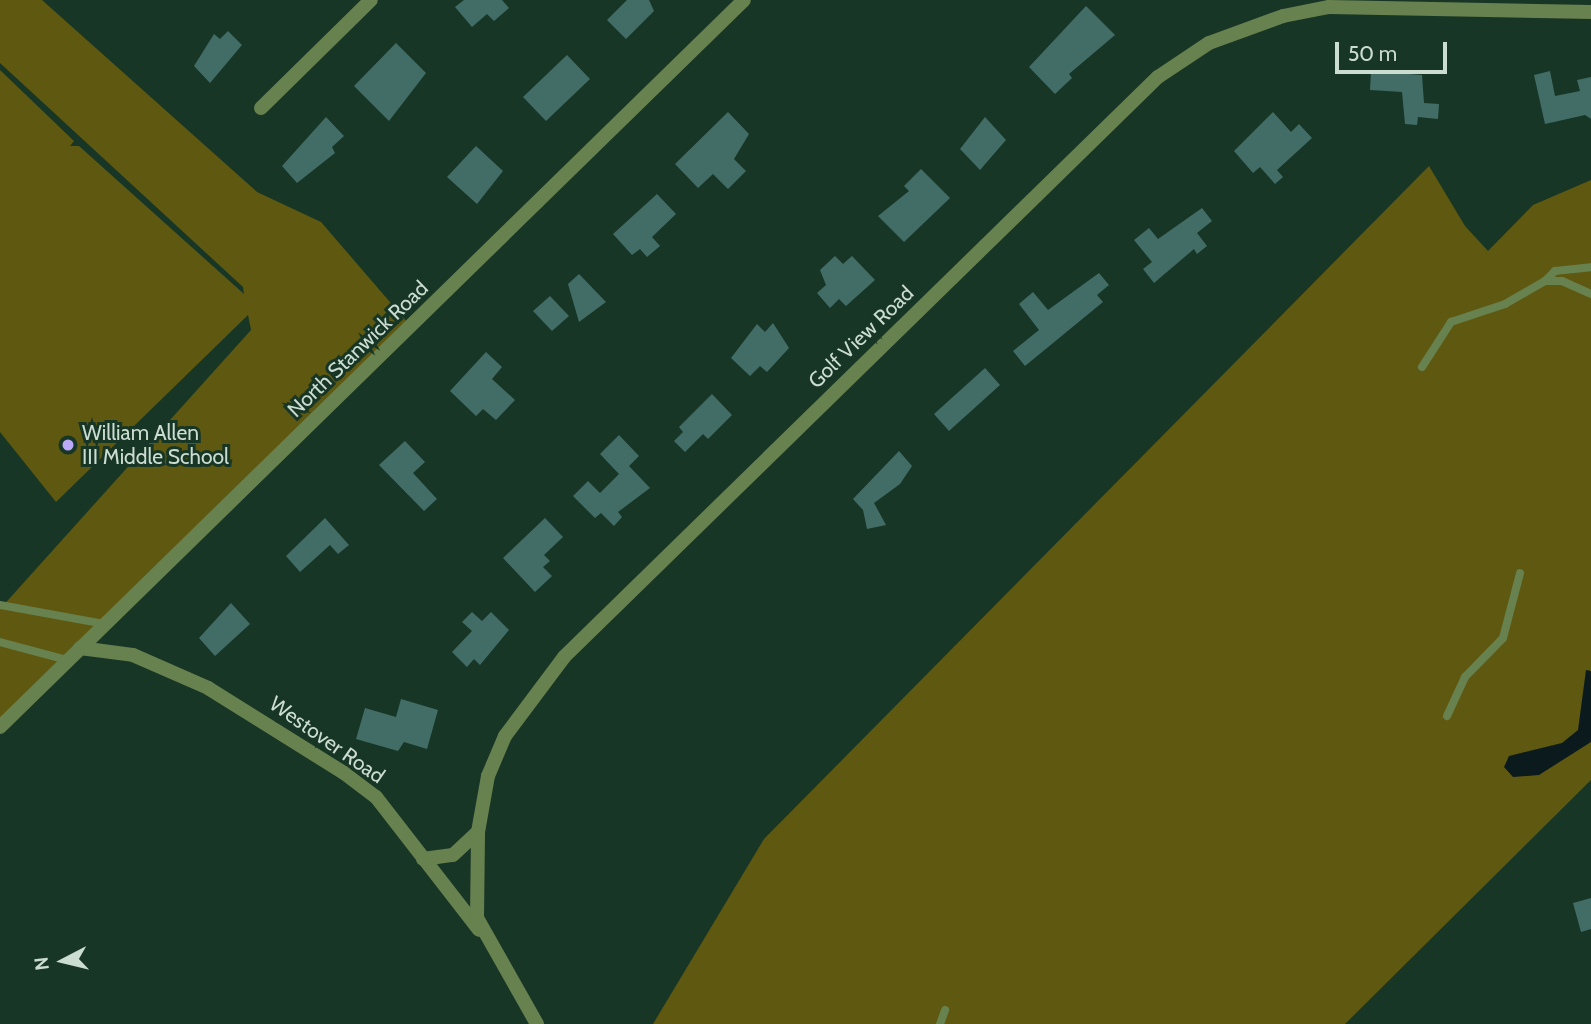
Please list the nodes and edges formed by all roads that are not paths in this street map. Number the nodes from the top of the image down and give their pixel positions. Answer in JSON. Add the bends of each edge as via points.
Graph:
{"nodes":[{"id":1,"x":371,"y":0,"type":"edge"},
{"id":2,"x":744,"y":0,"type":"edge"},
{"id":3,"x":1389,"y":3,"type":"edge"},
{"id":4,"x":1436,"y":4,"type":"edge"},
{"id":5,"x":1591,"y":12,"type":"edge"},
{"id":6,"x":261,"y":108,"type":"dead end"},
{"id":7,"x":1591,"y":267,"type":"edge"},
{"id":8,"x":1545,"y":281,"type":"junction"},
{"id":9,"x":1591,"y":294,"type":"edge"},
{"id":10,"x":1422,"y":367,"type":"dead end"},
{"id":11,"x":1520,"y":573,"type":"dead end"},
{"id":12,"x":0,"y":606,"type":"edge"},
{"id":13,"x":105,"y":624,"type":"junction"},
{"id":14,"x":0,"y":642,"type":"edge"},
{"id":15,"x":80,"y":648,"type":"junction"},
{"id":16,"x":68,"y":660,"type":"junction"},
{"id":17,"x":1447,"y":716,"type":"dead end"},
{"id":18,"x":0,"y":727,"type":"edge"},
{"id":19,"x":478,"y":832,"type":"junction"},
{"id":20,"x":423,"y":859,"type":"junction"},
{"id":21,"x":492,"y":948,"type":"junction"},
{"id":22,"x":945,"y":1010,"type":"dead end"},
{"id":23,"x":537,"y":1024,"type":"edge"},
{"id":24,"x":940,"y":1024,"type":"edge"}],
"edges":[{"from":1,"to":6,"type":"street"},
{"from":2,"to":13,"type":"street","name":"North Stanwick Road"},
{"from":3,"to":4,"type":"street","name":"Golf View Road"},
{"from":3,"to":19,"type":"street","name":"Golf View Road","via":[[1283,16],[1209,43],[1158,77],[564,657],[505,736],[488,776]]},
{"from":4,"to":5,"type":"street","name":"Golf View Road"},
{"from":7,"to":8,"type":"lane","via":[[1555,271]]},
{"from":8,"to":9,"type":"lane","via":[[1562,281]]},
{"from":8,"to":10,"type":"lane","via":[[1505,304],[1451,322]]},
{"from":11,"to":17,"type":"lane","via":[[1503,638],[1465,677]]},
{"from":12,"to":13,"type":"lane"},
{"from":13,"to":15,"type":"street","name":"North Stanwick Road"},
{"from":14,"to":16,"type":"lane"},
{"from":15,"to":16,"type":"street","name":"North Stanwick Road"},
{"from":15,"to":20,"type":"street","name":"Westover Road","via":[[133,655],[257,715],[376,797]]},
{"from":16,"to":18,"type":"street","name":"North Stanwick Road"},
{"from":19,"to":20,"type":"street","via":[[453,855]]},
{"from":19,"to":21,"type":"street","name":"Golf View Road","via":[[477,918]]},
{"from":20,"to":21,"type":"street","name":"Westover Road"},
{"from":21,"to":23,"type":"street","name":"Golf View Road"},
{"from":22,"to":24,"type":"lane"}]}
